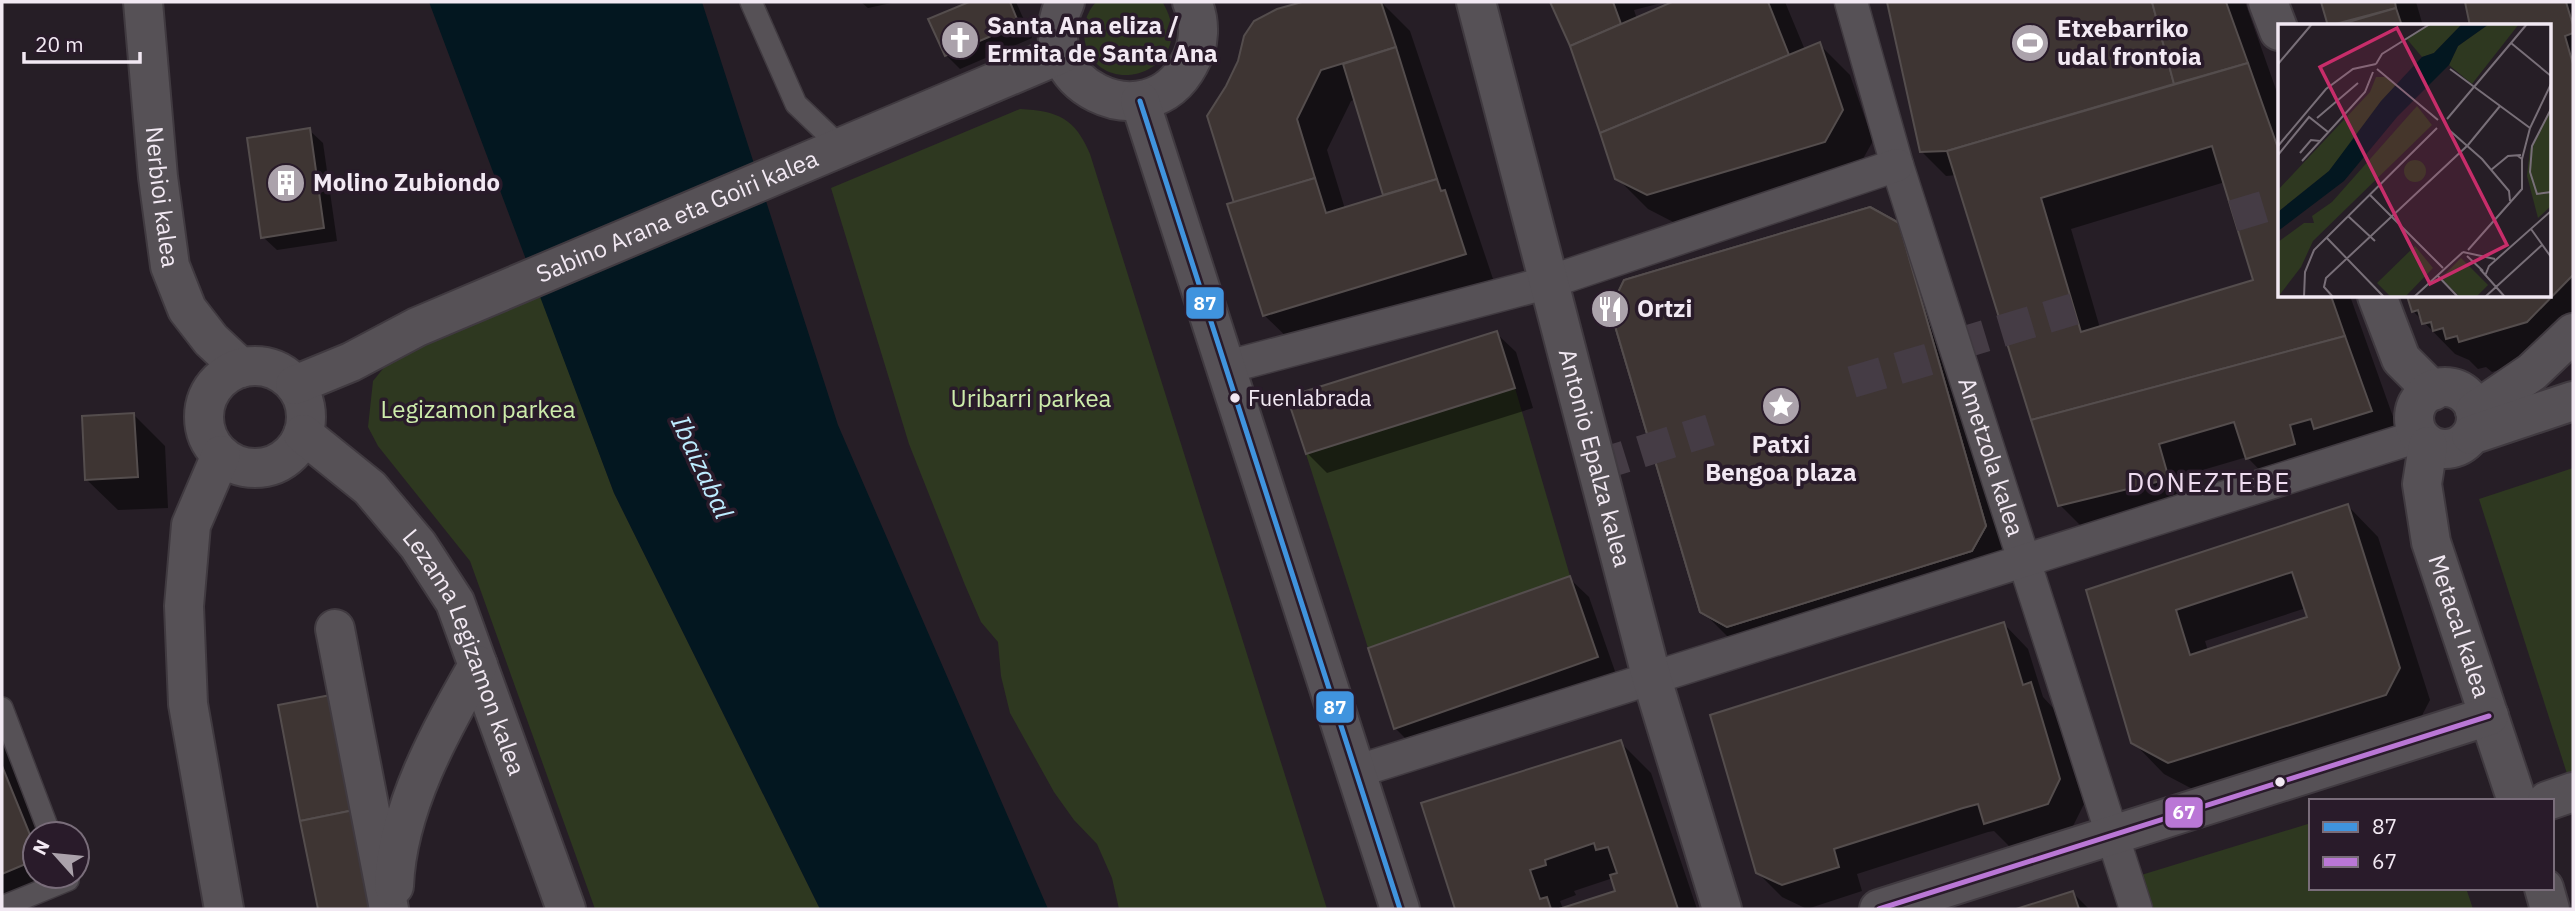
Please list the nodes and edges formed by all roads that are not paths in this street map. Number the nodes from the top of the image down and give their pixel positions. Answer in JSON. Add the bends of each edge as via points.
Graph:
{"nodes":[{"id":1,"x":143,"y":2,"type":"edge"},
{"id":2,"x":751,"y":2,"type":"edge"},
{"id":3,"x":1065,"y":2,"type":"edge"},
{"id":4,"x":1476,"y":2,"type":"edge"},
{"id":5,"x":1851,"y":2,"type":"edge"},
{"id":6,"x":2269,"y":2,"type":"edge"},
{"id":7,"x":1195,"y":3,"type":"edge"},
{"id":8,"x":2278,"y":28,"type":"edge"},
{"id":9,"x":1061,"y":54,"type":"junction"},
{"id":10,"x":1140,"y":101,"type":"junction"},
{"id":11,"x":842,"y":148,"type":"junction"},
{"id":12,"x":1897,"y":165,"type":"junction"},
{"id":13,"x":1546,"y":283,"type":"junction"},
{"id":14,"x":2378,"y":298,"type":"edge"},
{"id":15,"x":2573,"y":333,"type":"edge"},
{"id":16,"x":1227,"y":367,"type":"junction"},
{"id":17,"x":241,"y":368,"type":"junction"},
{"id":18,"x":295,"y":385,"type":"junction"},
{"id":19,"x":2433,"y":390,"type":"junction"},
{"id":20,"x":2573,"y":401,"type":"edge"},
{"id":21,"x":2473,"y":423,"type":"junction"},
{"id":22,"x":303,"y":434,"type":"junction"},
{"id":23,"x":2425,"y":442,"type":"junction"},
{"id":24,"x":221,"y":455,"type":"junction"},
{"id":25,"x":2023,"y":558,"type":"junction"},
{"id":26,"x":335,"y":629,"type":"dead end"},
{"id":27,"x":478,"y":665,"type":"junction"},
{"id":28,"x":1652,"y":679,"type":"junction"},
{"id":29,"x":2,"y":708,"type":"edge"},
{"id":30,"x":2489,"y":716,"type":"junction"},
{"id":31,"x":1357,"y":771,"type":"junction"},
{"id":32,"x":2573,"y":792,"type":"edge"},
{"id":33,"x":2516,"y":799,"type":"edge"},
{"id":34,"x":2553,"y":799,"type":"edge"},
{"id":35,"x":45,"y":820,"type":"edge"},
{"id":36,"x":2112,"y":835,"type":"junction"},
{"id":37,"x":44,"y":890,"type":"edge"},
{"id":38,"x":2545,"y":890,"type":"edge"},
{"id":39,"x":2,"y":907,"type":"edge"},
{"id":40,"x":224,"y":909,"type":"edge"},
{"id":41,"x":391,"y":909,"type":"edge"},
{"id":42,"x":566,"y":909,"type":"edge"},
{"id":43,"x":1400,"y":909,"type":"edge"},
{"id":44,"x":1722,"y":909,"type":"edge"},
{"id":45,"x":1879,"y":909,"type":"edge"},
{"id":46,"x":2136,"y":909,"type":"edge"},
{"id":47,"x":2550,"y":909,"type":"edge"}],
"edges":[{"from":1,"to":17,"type":"street","name":"Nerbioi kalea","via":[[170,266],[187,309]]},
{"from":2,"to":11,"type":"lane","via":[[796,104]]},
{"from":3,"to":9,"type":"street","via":[[1058,33]]},
{"from":4,"to":13,"type":"street","name":"Antonio Epalza kalea"},
{"from":5,"to":12,"type":"street","name":"Ametzola kalea"},
{"from":6,"to":8,"type":"street"},
{"from":7,"to":10,"type":"street","via":[[1199,29],[1195,54],[1183,76],[1164,93]]},
{"from":9,"to":10,"type":"street","via":[[1073,76],[1092,92],[1115,101]]},
{"from":9,"to":11,"type":"street","name":"Sabino Arana eta Goiri kalea"},
{"from":10,"to":16,"type":"street"},
{"from":11,"to":18,"type":"street","name":"Sabino Arana eta Goiri kalea","via":[[417,327]]},
{"from":12,"to":13,"type":"street"},
{"from":12,"to":25,"type":"street","name":"Ametzola kalea"},
{"from":13,"to":16,"type":"street"},
{"from":13,"to":28,"type":"street","name":"Antonio Epalza kalea"},
{"from":14,"to":19,"type":"street","via":[[2400,359]]},
{"from":15,"to":21,"type":"street"},
{"from":16,"to":31,"type":"street"},
{"from":17,"to":18,"type":"street","via":[[270,368]]},
{"from":17,"to":24,"type":"street","via":[[216,384],[204,412],[211,443]]},
{"from":18,"to":22,"type":"street","via":[[305,408]]},
{"from":19,"to":21,"type":"street","via":[[2449,387],[2468,396]]},
{"from":19,"to":23,"type":"street","via":[[2423,397],[2414,418]]},
{"from":20,"to":21,"type":"street"},
{"from":21,"to":23,"type":"street","via":[[2455,448],[2436,449]]},
{"from":22,"to":24,"type":"street","via":[[283,460],[268,467],[243,466]]},
{"from":22,"to":27,"type":"street","name":"Lezama Legizamon kalea","via":[[370,488],[418,545],[455,602]]},
{"from":23,"to":25,"type":"street","via":[[2403,441]]},
{"from":23,"to":30,"type":"street","name":"Metacal kalea","via":[[2422,484],[2431,542]]},
{"from":24,"to":40,"type":"street","via":[[191,525],[184,606],[188,704]]},
{"from":25,"to":28,"type":"street"},
{"from":25,"to":36,"type":"street","name":"Ametzola kalea"},
{"from":26,"to":41,"type":"street"},
{"from":27,"to":41,"type":"street","via":[[420,781],[395,867]]},
{"from":27,"to":42,"type":"street","name":"Lezama Legizamon kalea"},
{"from":28,"to":31,"type":"street"},
{"from":28,"to":44,"type":"street","name":"Antonio Epalza kalea"},
{"from":29,"to":35,"type":"lane"},
{"from":30,"to":33,"type":"street","name":"Metacal kalea"},
{"from":30,"to":36,"type":"street"},
{"from":31,"to":43,"type":"street"},
{"from":32,"to":34,"type":"street"},
{"from":36,"to":45,"type":"street"},
{"from":36,"to":46,"type":"street","name":"Ametzola kalea"},
{"from":37,"to":39,"type":"lane"},
{"from":38,"to":47,"type":"street"}]}
